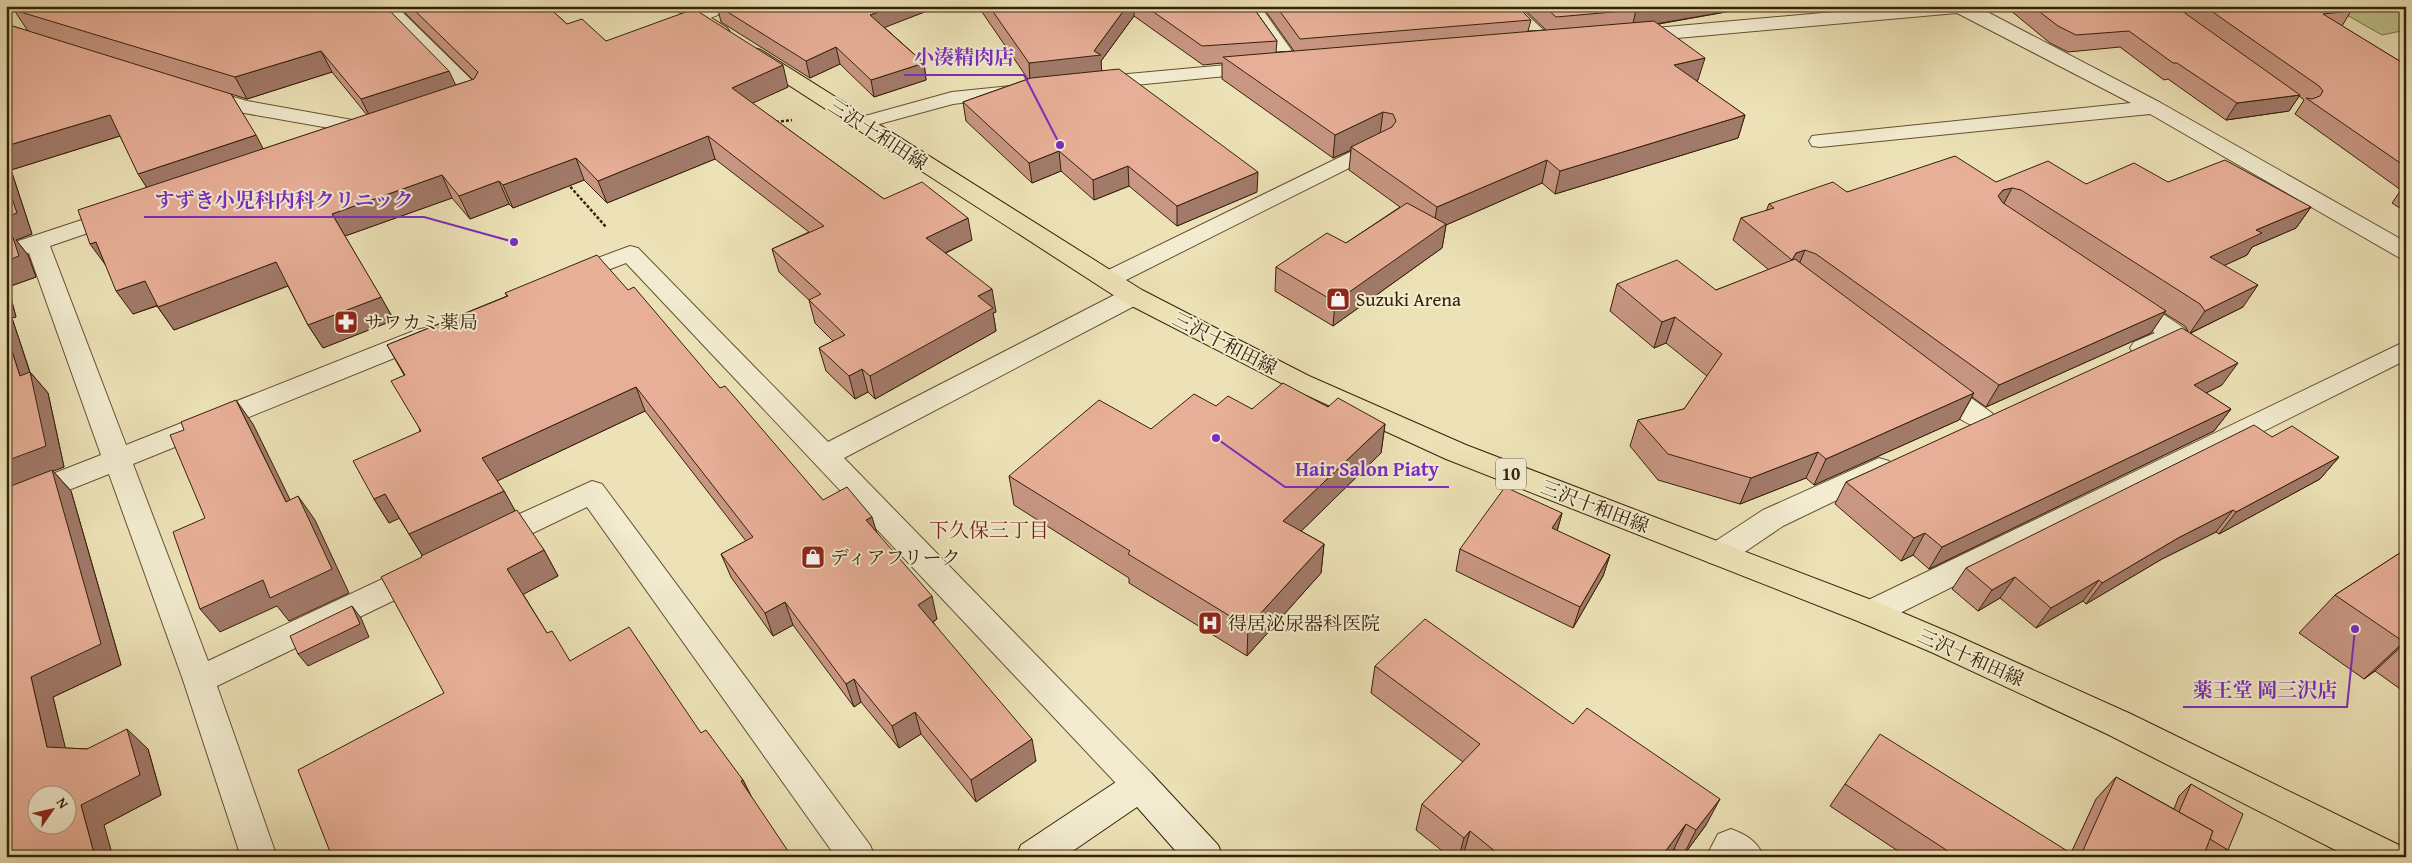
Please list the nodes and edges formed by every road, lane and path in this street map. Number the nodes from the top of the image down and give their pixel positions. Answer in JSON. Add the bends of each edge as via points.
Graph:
{"nodes":[{"id":1,"x":385,"y":6,"type":"edge"},
{"id":2,"x":720,"y":6,"type":"edge"},
{"id":3,"x":1250,"y":6,"type":"edge"},
{"id":4,"x":1507,"y":6,"type":"edge"},
{"id":5,"x":1962,"y":7,"type":"edge"},
{"id":6,"x":688,"y":11,"type":"edge"},
{"id":7,"x":1616,"y":38,"type":"edge"},
{"id":8,"x":1566,"y":42,"type":"edge"},
{"id":9,"x":1547,"y":44,"type":"junction"},
{"id":10,"x":1519,"y":47,"type":"edge"},
{"id":11,"x":1080,"y":85,"type":"edge"},
{"id":12,"x":187,"y":89,"type":"edge"},
{"id":13,"x":1041,"y":89,"type":"edge"},
{"id":14,"x":440,"y":106,"type":"edge"},
{"id":15,"x":2154,"y":107,"type":"junction"},
{"id":16,"x":796,"y":120,"type":"dead end"},
{"id":17,"x":861,"y":123,"type":"junction"},
{"id":18,"x":768,"y":124,"type":"edge"},
{"id":19,"x":1820,"y":140,"type":"dead end"},
{"id":20,"x":332,"y":142,"type":"edge"},
{"id":21,"x":1381,"y":143,"type":"edge"},
{"id":22,"x":563,"y":179,"type":"edge"},
{"id":23,"x":139,"y":208,"type":"edge"},
{"id":24,"x":38,"y":242,"type":"junction"},
{"id":25,"x":2406,"y":252,"type":"edge"},
{"id":26,"x":6,"y":253,"type":"edge"},
{"id":27,"x":630,"y":253,"type":"junction"},
{"id":28,"x":1107,"y":280,"type":"junction"},
{"id":29,"x":547,"y":286,"type":"edge"},
{"id":30,"x":2108,"y":290,"type":"edge"},
{"id":31,"x":1133,"y":296,"type":"junction"},
{"id":32,"x":446,"y":327,"type":"edge"},
{"id":33,"x":2406,"y":348,"type":"edge"},
{"id":34,"x":2122,"y":357,"type":"edge"},
{"id":35,"x":1920,"y":374,"type":"edge"},
{"id":36,"x":2008,"y":408,"type":"edge"},
{"id":37,"x":1982,"y":420,"type":"junction"},
{"id":38,"x":1956,"y":432,"type":"edge"},
{"id":39,"x":826,"y":455,"type":"junction"},
{"id":40,"x":1904,"y":457,"type":"edge"},
{"id":41,"x":116,"y":461,"type":"junction"},
{"id":42,"x":6,"y":504,"type":"edge"},
{"id":43,"x":1720,"y":554,"type":"junction"},
{"id":44,"x":1871,"y":613,"type":"junction"},
{"id":45,"x":199,"y":680,"type":"junction"},
{"id":46,"x":1140,"y":785,"type":"junction"},
{"id":47,"x":259,"y":857,"type":"edge"},
{"id":48,"x":857,"y":857,"type":"edge"},
{"id":49,"x":1034,"y":857,"type":"edge"},
{"id":50,"x":1205,"y":857,"type":"edge"},
{"id":51,"x":1724,"y":857,"type":"edge"},
{"id":52,"x":1746,"y":857,"type":"edge"},
{"id":53,"x":2386,"y":857,"type":"edge"}],
"edges":[{"from":1,"to":14,"type":"street","via":[[476,95]]},
{"from":2,"to":6,"type":"street"},
{"from":3,"to":11,"type":"street","via":[[1302,65]]},
{"from":4,"to":9,"type":"street"},
{"from":5,"to":7,"type":"street"},
{"from":5,"to":15,"type":"street"},
{"from":6,"to":17,"type":"main road","name":"三沢十和田線","number":"10"},
{"from":8,"to":9,"type":"street"},
{"from":9,"to":10,"type":"street"},
{"from":12,"to":20,"type":"street","via":[[244,107],[378,126]]},
{"from":13,"to":17,"type":"street","via":[[952,98]]},
{"from":15,"to":19,"type":"street"},
{"from":15,"to":25,"type":"street"},
{"from":16,"to":18,"type":"path"},
{"from":17,"to":28,"type":"main road","name":"三沢十和田線","number":"10"},
{"from":21,"to":28,"type":"street"},
{"from":22,"to":27,"type":"path"},
{"from":23,"to":24,"type":"street"},
{"from":24,"to":26,"type":"street"},
{"from":24,"to":41,"type":"street"},
{"from":27,"to":29,"type":"street"},
{"from":27,"to":39,"type":"street"},
{"from":28,"to":31,"type":"main road","name":"三沢十和田線","number":"10"},
{"from":30,"to":34,"type":"street","via":[[2175,334]]},
{"from":31,"to":39,"type":"street"},
{"from":31,"to":43,"type":"main road","name":"三沢十和田線","number":"10","via":[[1300,382],[1456,452]]},
{"from":32,"to":41,"type":"street"},
{"from":33,"to":44,"type":"street"},
{"from":35,"to":37,"type":"street"},
{"from":36,"to":37,"type":"street"},
{"from":37,"to":38,"type":"street"},
{"from":39,"to":46,"type":"street"},
{"from":40,"to":43,"type":"street","via":[[1773,518]]},
{"from":41,"to":42,"type":"street"},
{"from":41,"to":45,"type":"street"},
{"from":43,"to":44,"type":"main road","name":"三沢十和田線","number":"10"},
{"from":44,"to":53,"type":"main road","name":"三沢十和田線","number":"10","via":[[2118,724]]},
{"from":45,"to":47,"type":"street"},
{"from":45,"to":48,"type":"street","via":[[592,492]]},
{"from":46,"to":49,"type":"street"},
{"from":46,"to":50,"type":"street"},
{"from":51,"to":52,"type":"street","via":[[1731,846]]}]}
